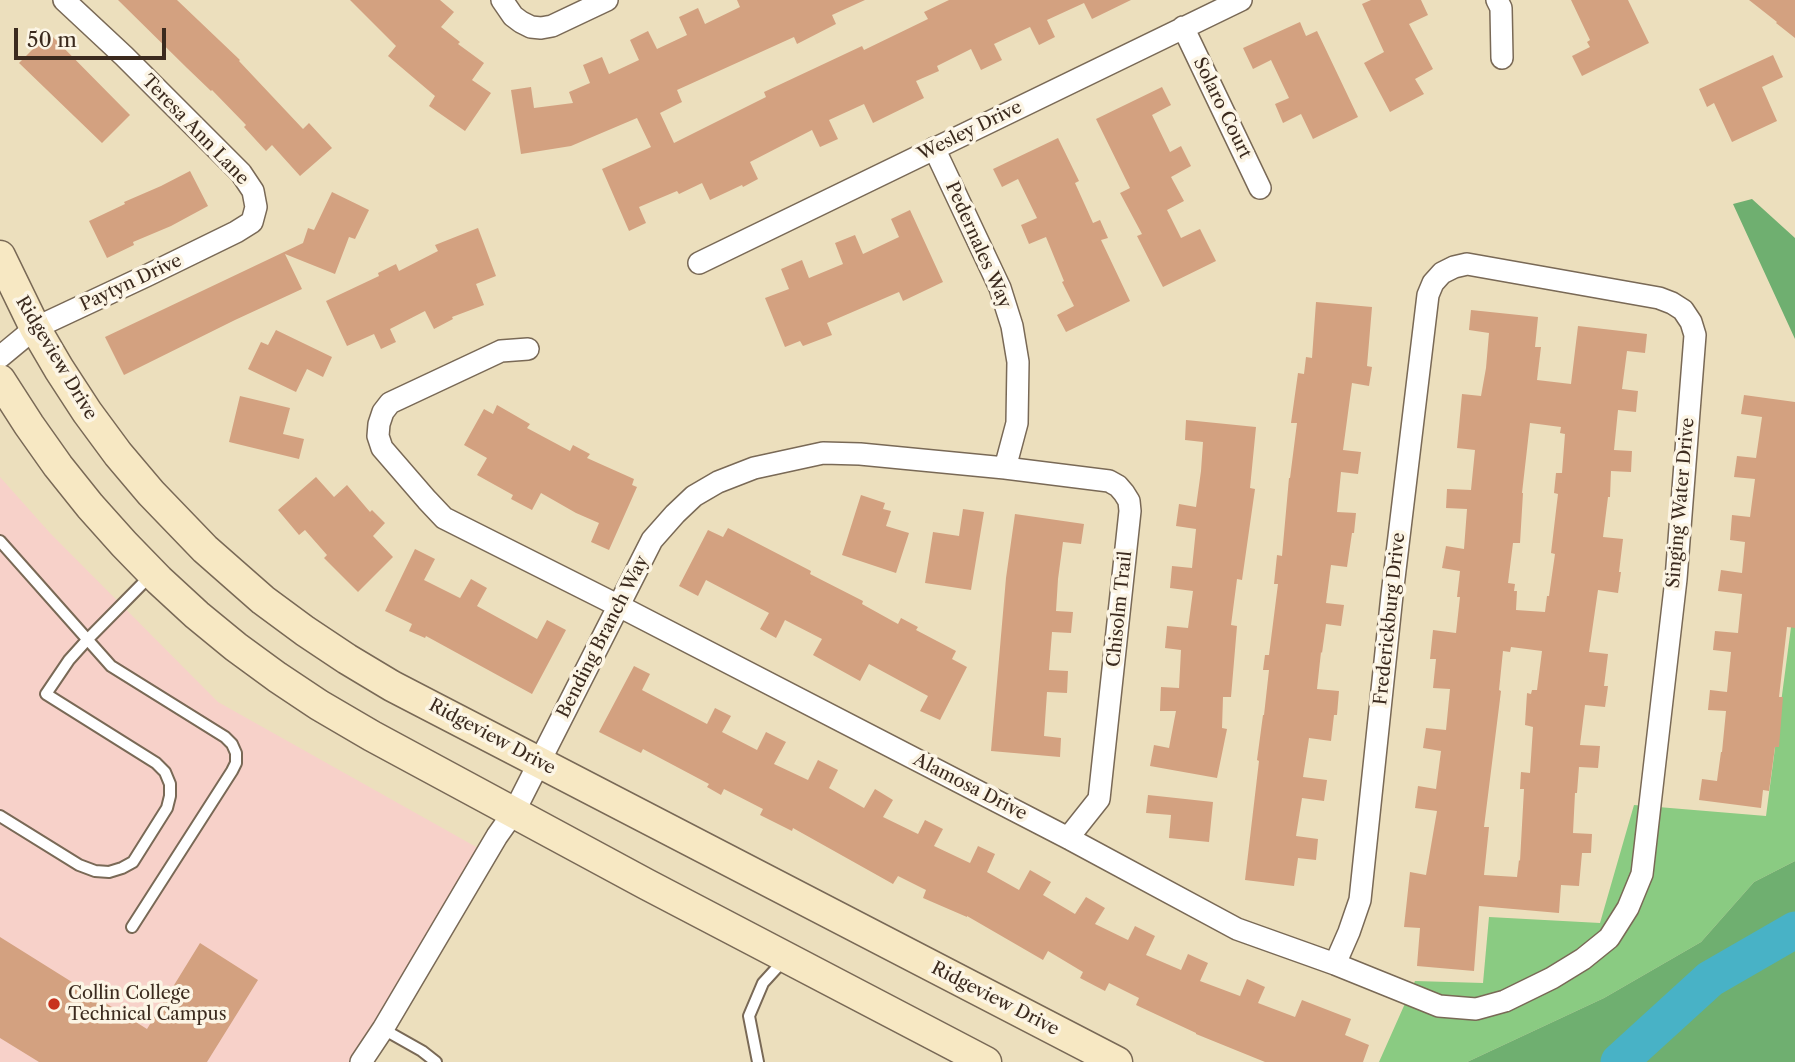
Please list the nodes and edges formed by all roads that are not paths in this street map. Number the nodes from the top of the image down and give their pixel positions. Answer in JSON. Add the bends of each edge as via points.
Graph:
{"nodes":[{"id":1,"x":64,"y":0,"type":"edge"},
{"id":2,"x":502,"y":0,"type":"edge"},
{"id":3,"x":607,"y":0,"type":"edge"},
{"id":4,"x":1241,"y":0,"type":"edge"},
{"id":5,"x":1497,"y":0,"type":"edge"},
{"id":6,"x":1183,"y":27,"type":"junction"},
{"id":7,"x":1502,"y":58,"type":"dead end"},
{"id":8,"x":934,"y":148,"type":"junction"},
{"id":9,"x":1261,"y":188,"type":"dead end"},
{"id":10,"x":256,"y":207,"type":"joint"},
{"id":11,"x":0,"y":256,"type":"edge"},
{"id":12,"x":699,"y":263,"type":"dead end"},
{"id":13,"x":1442,"y":273,"type":"joint"},
{"id":14,"x":34,"y":328,"type":"junction"},
{"id":15,"x":528,"y":349,"type":"dead end"},
{"id":16,"x":0,"y":357,"type":"edge"},
{"id":17,"x":0,"y":380,"type":"edge"},
{"id":18,"x":1005,"y":468,"type":"junction"},
{"id":19,"x":0,"y":541,"type":"edge"},
{"id":20,"x":152,"y":573,"type":"junction"},
{"id":21,"x":619,"y":606,"type":"junction"},
{"id":22,"x":87,"y":640,"type":"junction"},
{"id":23,"x":539,"y":762,"type":"junction"},
{"id":24,"x":514,"y":812,"type":"junction"},
{"id":25,"x":0,"y":816,"type":"edge"},
{"id":26,"x":1068,"y":838,"type":"junction"},
{"id":27,"x":132,"y":927,"type":"dead end"},
{"id":28,"x":1609,"y":938,"type":"joint"},
{"id":29,"x":786,"y":958,"type":"junction"},
{"id":30,"x":1335,"y":964,"type":"junction"},
{"id":31,"x":383,"y":1029,"type":"junction"},
{"id":32,"x":361,"y":1062,"type":"edge"},
{"id":33,"x":436,"y":1062,"type":"edge"},
{"id":34,"x":758,"y":1062,"type":"edge"},
{"id":35,"x":986,"y":1062,"type":"edge"},
{"id":36,"x":1117,"y":1062,"type":"edge"}],
"edges":[{"from":1,"to":10,"type":"street","name":"Teresa Ann Lane","via":[[241,173],[253,191]]},
{"from":2,"to":3,"type":"street","via":[[513,16],[541,28]]},
{"from":4,"to":6,"type":"street","name":"Wesley Drive"},
{"from":5,"to":7,"type":"street"},
{"from":6,"to":8,"type":"street","name":"Wesley Drive"},
{"from":6,"to":9,"type":"street","name":"Solaro Court"},
{"from":8,"to":12,"type":"street","name":"Wesley Drive"},
{"from":8,"to":18,"type":"street","name":"Pedernales Way","via":[[1000,288],[1012,326],[1018,362],[1017,423]]},
{"from":10,"to":14,"type":"street","name":"Paytyn Drive","via":[[251,222],[236,232]]},
{"from":11,"to":14,"type":"main road","name":"Ridgeview Drive"},
{"from":13,"to":28,"type":"street","name":"Singing Water Drive","via":[[1466,264],[1659,298],[1683,310],[1695,335],[1675,579],[1642,874]]},
{"from":13,"to":30,"type":"street","name":"Frederickburg Drive","via":[[1427,296],[1360,900]]},
{"from":14,"to":16,"type":"street","name":"Paytyn Drive"},
{"from":14,"to":23,"type":"main road","name":"Ridgeview Drive","via":[[118,454],[178,522],[263,600],[392,686]]},
{"from":15,"to":21,"type":"street","name":"Alamosa Drive","via":[[501,351],[390,403],[379,424],[382,448],[444,518]]},
{"from":17,"to":20,"type":"main road","via":[[58,466]]},
{"from":18,"to":21,"type":"street","name":"Bending Branch Way","via":[[823,453],[754,468],[718,482],[675,514],[652,540]]},
{"from":18,"to":26,"type":"street","name":"Chisolm Trail","via":[[1110,481],[1129,502],[1099,799]]},
{"from":19,"to":22,"type":"lane"},
{"from":20,"to":22,"type":"lane"},
{"from":20,"to":24,"type":"main road","via":[[236,647],[298,691]]},
{"from":21,"to":23,"type":"street","name":"Bending Branch Way"},
{"from":21,"to":26,"type":"street","name":"Alamosa Drive"},
{"from":22,"to":25,"type":"lane","via":[[46,694],[156,763],[170,784],[167,808],[133,862],[109,872],[79,865]]},
{"from":22,"to":27,"type":"lane","via":[[111,666],[225,737],[236,752],[232,771]]},
{"from":23,"to":24,"type":"street","name":"Bending Branch Way"},
{"from":23,"to":36,"type":"main road","name":"Ridgeview Drive"},
{"from":24,"to":29,"type":"main road"},
{"from":24,"to":31,"type":"street","name":"Bending Branch Way"},
{"from":26,"to":30,"type":"street","name":"Alamosa Drive","via":[[1237,929]]},
{"from":28,"to":30,"type":"street","name":"Alamosa Drive","via":[[1552,978],[1476,1009],[1439,1006]]},
{"from":29,"to":34,"type":"lane","via":[[763,983],[749,1016]]},
{"from":29,"to":35,"type":"main road"},
{"from":31,"to":32,"type":"street","name":"Bending Branch Way"},
{"from":31,"to":33,"type":"lane"}]}
